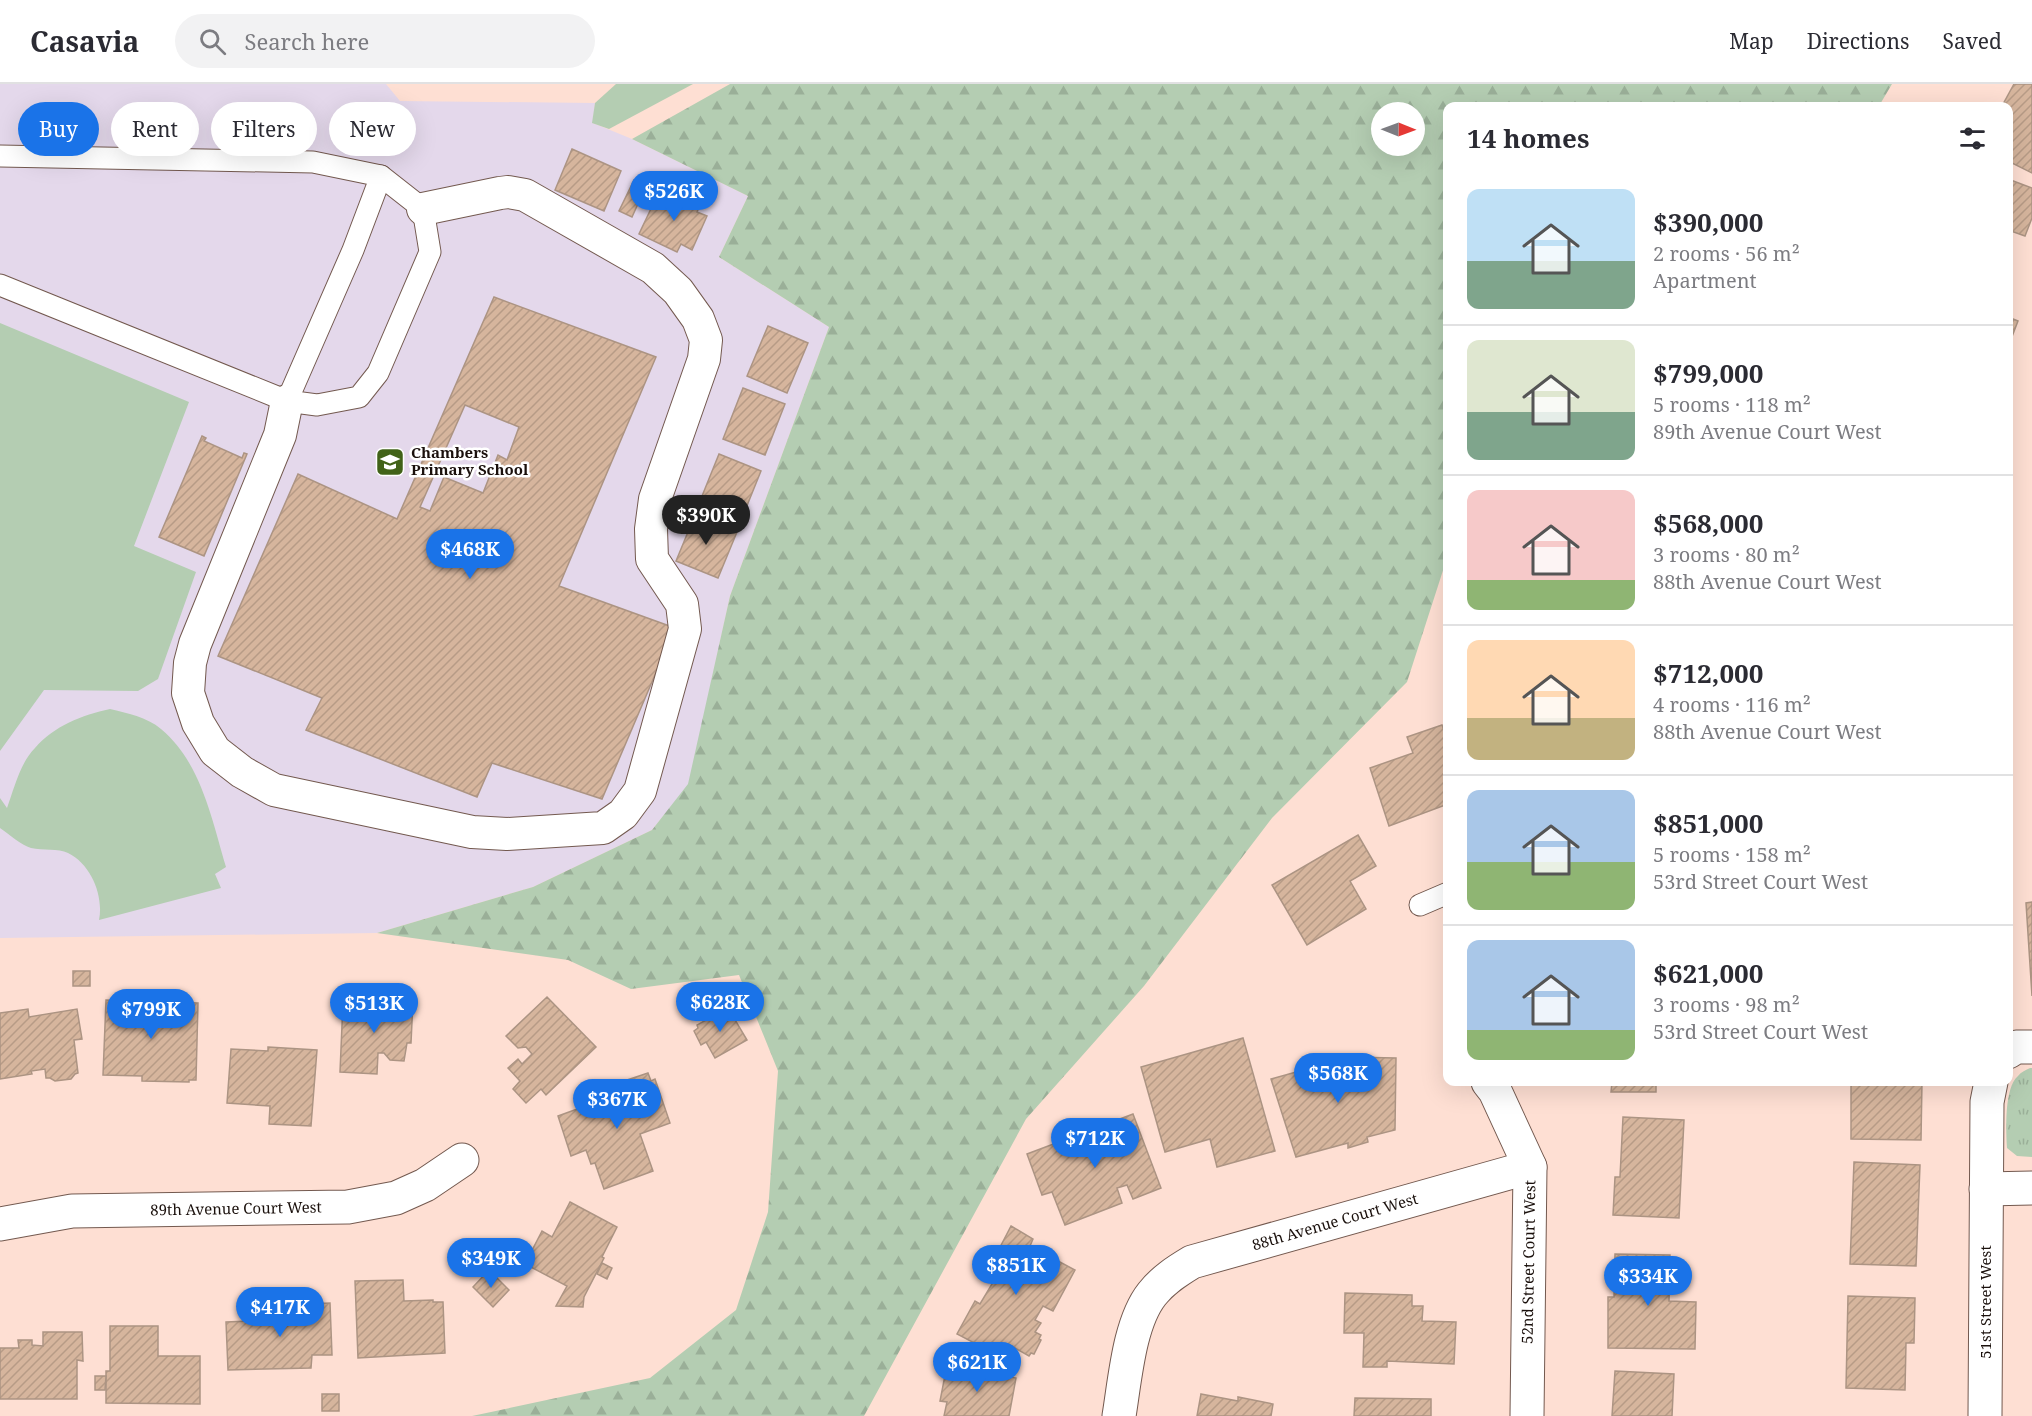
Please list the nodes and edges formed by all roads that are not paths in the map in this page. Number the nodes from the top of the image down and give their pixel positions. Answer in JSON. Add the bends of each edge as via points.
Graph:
{"nodes":[{"id":1,"x":0,"y":156,"type":"edge"},
{"id":2,"x":381,"y":176,"type":"junction"},
{"id":3,"x":423,"y":209,"type":"junction"},
{"id":4,"x":0,"y":285,"type":"edge"},
{"id":5,"x":287,"y":401,"type":"junction"},
{"id":6,"x":1443,"y":895,"type":"edge"},
{"id":7,"x":1420,"y":905,"type":"dead end"},
{"id":8,"x":2032,"y":1047,"type":"edge"},
{"id":9,"x":2013,"y":1049,"type":"edge"},
{"id":10,"x":1491,"y":1086,"type":"edge"},
{"id":11,"x":1990,"y":1086,"type":"edge"},
{"id":12,"x":462,"y":1160,"type":"dead end"},
{"id":13,"x":1530,"y":1167,"type":"junction"},
{"id":14,"x":2032,"y":1188,"type":"edge"},
{"id":15,"x":1986,"y":1189,"type":"junction"},
{"id":16,"x":0,"y":1224,"type":"edge"},
{"id":17,"x":1119,"y":1416,"type":"edge"},
{"id":18,"x":1527,"y":1416,"type":"edge"},
{"id":19,"x":1985,"y":1416,"type":"edge"}],
"edges":[{"from":1,"to":2,"type":"lane","via":[[313,162]]},
{"from":2,"to":3,"type":"lane"},
{"from":2,"to":5,"type":"lane"},
{"from":3,"to":5,"type":"lane","via":[[430,252],[378,374],[359,397],[317,405]]},
{"from":3,"to":5,"type":"street","via":[[500,193],[525,195],[653,268],[678,291],[698,319],[706,339],[704,358],[655,499],[651,529],[652,559],[682,604],[685,629],[640,791],[623,814],[603,828],[507,834],[472,832],[274,790],[215,751],[198,723],[188,693],[190,663],[280,435]]},
{"from":4,"to":5,"type":"lane"},
{"from":6,"to":7,"type":"lane"},
{"from":8,"to":9,"type":"street"},
{"from":10,"to":13,"type":"street","name":"52nd Street Court West"},
{"from":11,"to":15,"type":"street","name":"51st Street West"},
{"from":12,"to":16,"type":"street","name":"89th Avenue Court West","via":[[425,1185],[396,1198],[348,1207],[72,1211]]},
{"from":13,"to":17,"type":"street","name":"88th Avenue Court West","via":[[1192,1262],[1170,1275],[1150,1295],[1134,1330]]},
{"from":13,"to":18,"type":"street","name":"52nd Street Court West"},
{"from":14,"to":15,"type":"street"},
{"from":15,"to":19,"type":"street","name":"51st Street West"}]}
